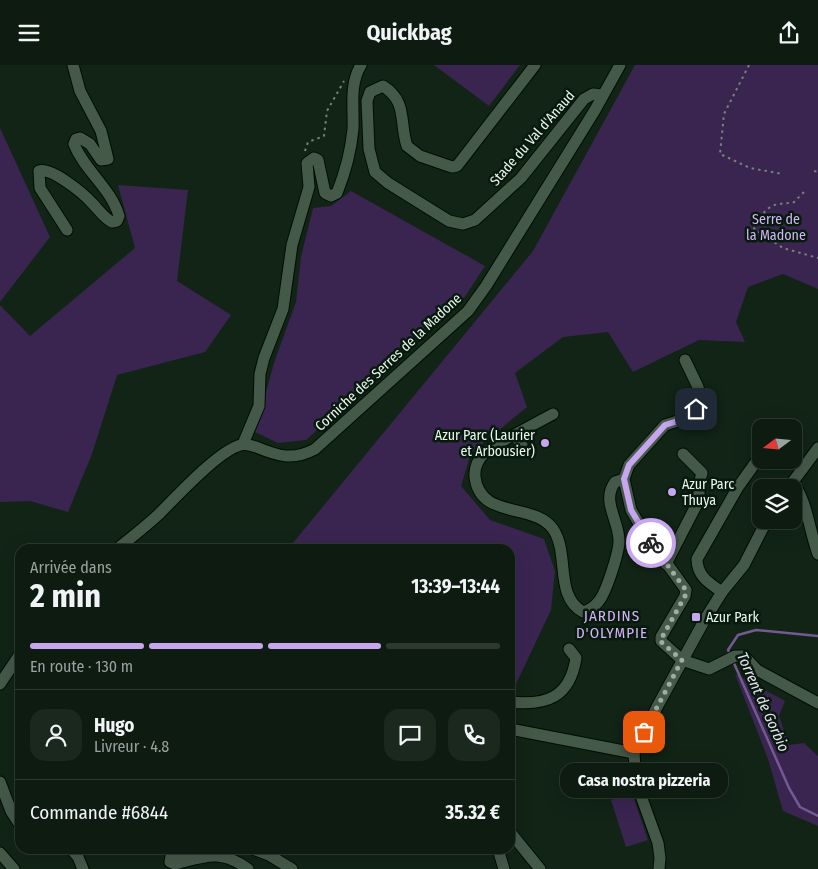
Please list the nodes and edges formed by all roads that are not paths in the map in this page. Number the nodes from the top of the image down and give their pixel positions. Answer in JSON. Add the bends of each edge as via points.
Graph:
{"nodes":[{"id":1,"x":73,"y":65,"type":"edge"},
{"id":2,"x":535,"y":65,"type":"edge"},
{"id":3,"x":620,"y":65,"type":"edge"},
{"id":4,"x":359,"y":67,"type":"edge"},
{"id":5,"x":602,"y":95,"type":"junction"},
{"id":6,"x":67,"y":230,"type":"dead end"},
{"id":7,"x":685,"y":361,"type":"dead end"},
{"id":8,"x":553,"y":414,"type":"dead end"},
{"id":9,"x":514,"y":435,"type":"junction"},
{"id":10,"x":242,"y":444,"type":"junction"},
{"id":11,"x":522,"y":445,"type":"dead end"},
{"id":12,"x":818,"y":448,"type":"edge"},
{"id":13,"x":683,"y":455,"type":"dead end"},
{"id":14,"x":752,"y":468,"type":"edge"},
{"id":15,"x":624,"y":479,"type":"junction"},
{"id":16,"x":795,"y":479,"type":"edge"},
{"id":17,"x":802,"y":499,"type":"edge"},
{"id":18,"x":763,"y":529,"type":"edge"},
{"id":19,"x":123,"y":544,"type":"edge"},
{"id":20,"x":818,"y":554,"type":"edge"},
{"id":21,"x":666,"y":564,"type":"junction"},
{"id":22,"x":722,"y":593,"type":"junction"},
{"id":23,"x":569,"y":649,"type":"dead end"},
{"id":24,"x":682,"y":660,"type":"junction"},
{"id":25,"x":15,"y":662,"type":"edge"},
{"id":26,"x":0,"y":684,"type":"edge"},
{"id":27,"x":515,"y":702,"type":"edge"},
{"id":28,"x":818,"y":703,"type":"edge"},
{"id":29,"x":515,"y":730,"type":"edge"},
{"id":30,"x":634,"y":753,"type":"junction"},
{"id":31,"x":0,"y":782,"type":"edge"},
{"id":32,"x":15,"y":817,"type":"edge"},
{"id":33,"x":515,"y":838,"type":"edge"},
{"id":34,"x":0,"y":853,"type":"edge"},
{"id":35,"x":75,"y":854,"type":"edge"},
{"id":36,"x":176,"y":854,"type":"edge"},
{"id":37,"x":266,"y":854,"type":"edge"},
{"id":38,"x":500,"y":854,"type":"edge"},
{"id":39,"x":14,"y":869,"type":"edge"},
{"id":40,"x":83,"y":869,"type":"edge"},
{"id":41,"x":248,"y":869,"type":"edge"},
{"id":42,"x":292,"y":869,"type":"edge"},
{"id":43,"x":504,"y":869,"type":"edge"},
{"id":44,"x":540,"y":869,"type":"edge"},
{"id":45,"x":658,"y":869,"type":"edge"}],
"edges":[{"from":1,"to":6,"type":"street","via":[[80,91],[101,131],[108,159],[101,160],[90,144],[80,138],[74,144],[109,195],[119,216],[112,223],[91,201],[54,173],[44,169],[39,171],[40,188]]},
{"from":2,"to":5,"type":"street","name":"Stade du Val d'Anaud","via":[[483,135],[457,166],[452,167],[420,156],[407,146],[400,102],[383,86],[370,92],[367,101],[369,149],[376,172],[449,221],[463,224],[475,220],[521,177],[584,99],[593,94]]},
{"from":3,"to":5,"type":"street","name":"Corniche des Serres de la Madone"},
{"from":4,"to":10,"type":"street","via":[[351,102],[351,140],[338,193],[332,196],[325,193],[318,160],[314,158],[307,163],[309,187],[292,245],[283,309],[260,374],[259,406]]},
{"from":5,"to":10,"type":"street","name":"Corniche des Serres de la Madone","via":[[468,311],[315,449],[292,457]]},
{"from":7,"to":15,"type":"street","via":[[701,400],[684,419],[665,425],[629,465]]},
{"from":8,"to":9,"type":"street"},
{"from":9,"to":11,"type":"street"},
{"from":9,"to":15,"type":"street","via":[[490,447],[479,458],[475,474],[477,488],[488,501],[535,517],[552,527],[560,542],[568,598],[583,612],[600,601],[617,554],[618,530],[610,495],[615,482]]},
{"from":10,"to":19,"type":"street","via":[[199,474]]},
{"from":12,"to":16,"type":"street"},
{"from":13,"to":21,"type":"street","via":[[702,473],[699,501]]},
{"from":14,"to":22,"type":"street","via":[[697,559],[697,569]]},
{"from":15,"to":21,"type":"street","via":[[631,510]]},
{"from":17,"to":20,"type":"street"},
{"from":18,"to":22,"type":"street","via":[[744,565]]},
{"from":21,"to":24,"type":"street","via":[[684,585],[685,596],[660,641]]},
{"from":22,"to":24,"type":"street"},
{"from":23,"to":27,"type":"street","via":[[576,658],[575,666],[560,693],[534,704]]},
{"from":24,"to":28,"type":"street","via":[[709,669],[735,656],[744,656],[757,670]]},
{"from":24,"to":30,"type":"street"},
{"from":25,"to":26,"type":"street"},
{"from":29,"to":30,"type":"street"},
{"from":30,"to":45,"type":"street","via":[[636,781],[658,843]]},
{"from":31,"to":32,"type":"street"},
{"from":33,"to":44,"type":"street"},
{"from":34,"to":39,"type":"street"},
{"from":35,"to":40,"type":"street"},
{"from":36,"to":41,"type":"street","via":[[171,856],[170,862],[175,864],[216,855],[233,858]]},
{"from":37,"to":42,"type":"street"},
{"from":38,"to":43,"type":"street"}]}
